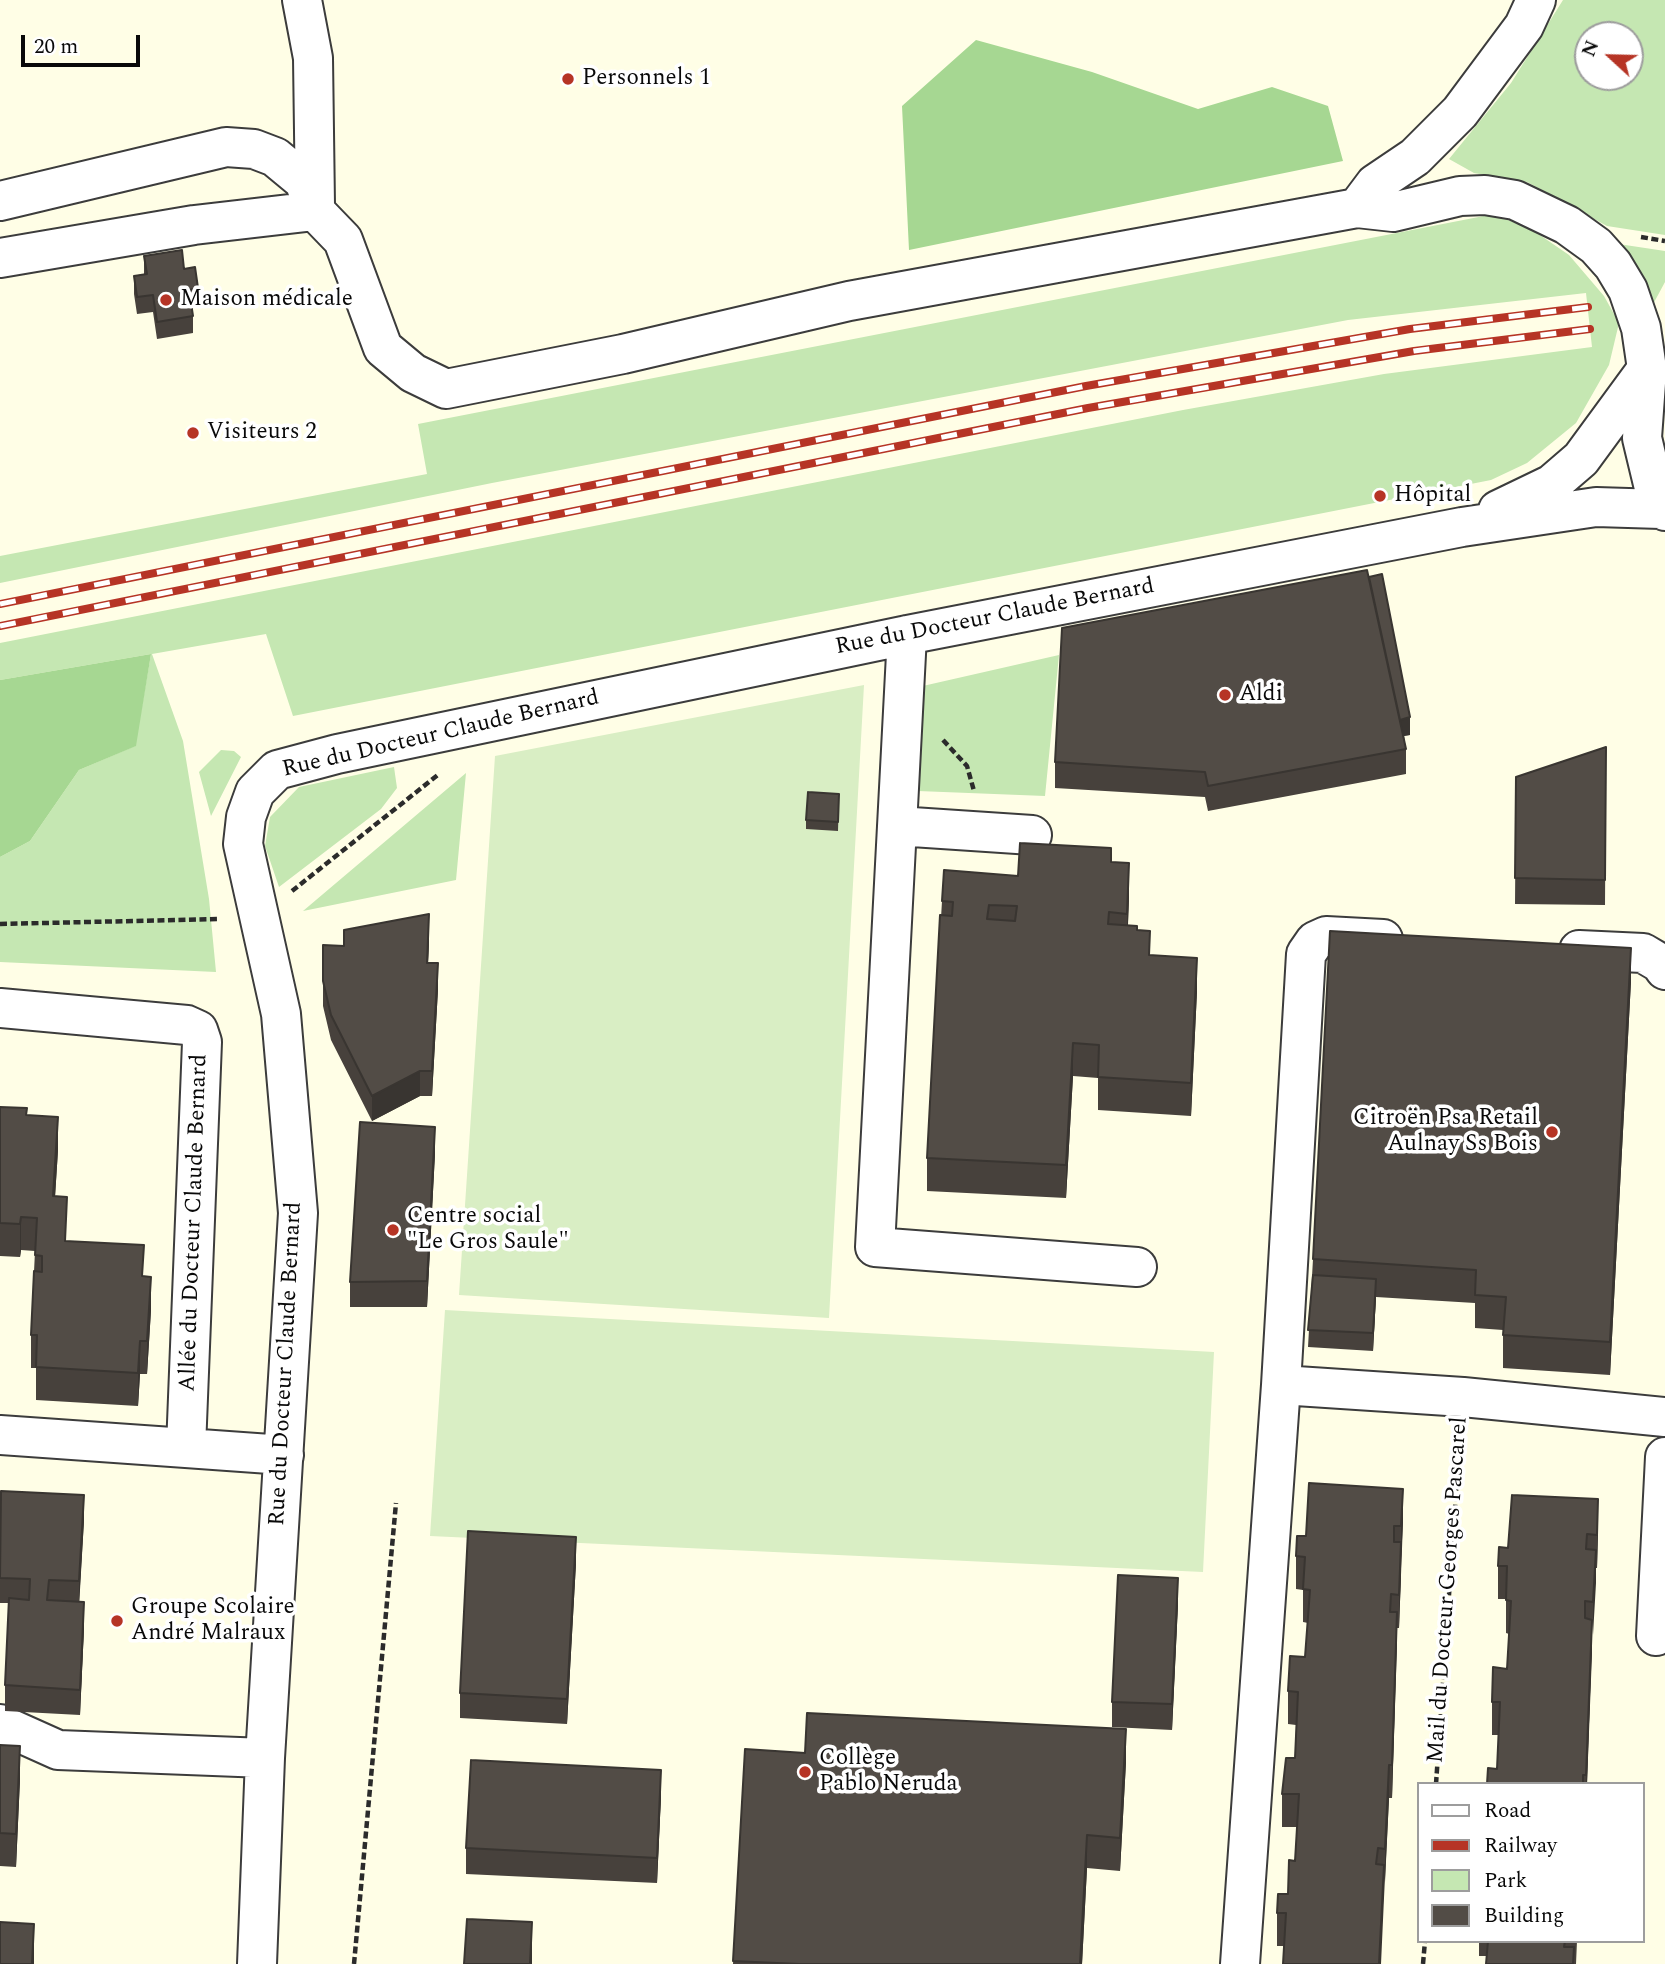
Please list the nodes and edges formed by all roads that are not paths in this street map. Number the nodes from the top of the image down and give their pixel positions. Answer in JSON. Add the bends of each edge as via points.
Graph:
{"nodes":[{"id":1,"x":302,"y":0,"type":"edge"},
{"id":2,"x":1536,"y":0,"type":"edge"},
{"id":3,"x":0,"y":201,"type":"edge"},
{"id":4,"x":1357,"y":208,"type":"junction"},
{"id":5,"x":316,"y":211,"type":"junction"},
{"id":6,"x":0,"y":258,"type":"edge"},
{"id":7,"x":1656,"y":356,"type":"edge"},
{"id":8,"x":1663,"y":510,"type":"edge"},
{"id":9,"x":1462,"y":527,"type":"junction"},
{"id":10,"x":907,"y":635,"type":"junction"},
{"id":11,"x":897,"y":827,"type":"junction"},
{"id":12,"x":1032,"y":835,"type":"dead end"},
{"id":13,"x":1422,"y":942,"type":"edge"},
{"id":14,"x":1547,"y":948,"type":"edge"},
{"id":15,"x":1665,"y":970,"type":"edge"},
{"id":16,"x":0,"y":1008,"type":"edge"},
{"id":17,"x":1137,"y":1267,"type":"dead end"},
{"id":18,"x":1281,"y":1385,"type":"junction"},
{"id":19,"x":1665,"y":1418,"type":"edge"},
{"id":20,"x":0,"y":1435,"type":"edge"},
{"id":21,"x":186,"y":1448,"type":"junction"},
{"id":22,"x":284,"y":1455,"type":"junction"},
{"id":23,"x":1665,"y":1457,"type":"edge"},
{"id":24,"x":1656,"y":1636,"type":"dead end"},
{"id":25,"x":0,"y":1724,"type":"edge"},
{"id":26,"x":265,"y":1758,"type":"junction"},
{"id":27,"x":257,"y":1964,"type":"edge"},
{"id":28,"x":1240,"y":1964,"type":"edge"}],
"edges":[{"from":1,"to":5,"type":"street","via":[[313,58]]},
{"from":2,"to":4,"type":"street","via":[[1524,26],[1460,112],[1416,157],[1375,184]]},
{"from":3,"to":5,"type":"street","via":[[226,147],[254,149],[275,157],[304,181]]},
{"from":4,"to":5,"type":"street","via":[[849,302],[446,389],[413,373],[383,348],[343,240]]},
{"from":4,"to":7,"type":"street","via":[[1393,212],[1460,196],[1485,195],[1515,200],[1567,225],[1613,265]]},
{"from":5,"to":6,"type":"street","via":[[194,225]]},
{"from":7,"to":8,"type":"street","via":[[1642,438]]},
{"from":7,"to":9,"type":"street","name":"Rue du Docteur Claude Bernard","via":[[1581,459],[1552,484]]},
{"from":8,"to":9,"type":"street","name":"Rue du Docteur Claude Bernard","via":[[1596,507]]},
{"from":9,"to":10,"type":"street","name":"Rue du Docteur Claude Bernard"},
{"from":10,"to":11,"type":"street"},
{"from":10,"to":22,"type":"street","name":"Rue du Docteur Claude Bernard","via":[[480,722],[277,770],[255,792],[243,844],[281,1014],[298,1213]]},
{"from":11,"to":12,"type":"street"},
{"from":11,"to":17,"type":"street","via":[[875,1247]]},
{"from":13,"to":18,"type":"street","via":[[1326,936],[1315,941],[1306,954]]},
{"from":14,"to":15,"type":"street","via":[[1643,953]]},
{"from":16,"to":21,"type":"street","name":"Allée du Docteur Claude Bernard","via":[[187,1025],[198,1030],[202,1042]]},
{"from":18,"to":19,"type":"street","name":"Mail du Docteur Georges Pascarel","via":[[1463,1397]]},
{"from":18,"to":28,"type":"street"},
{"from":20,"to":21,"type":"street"},
{"from":21,"to":22,"type":"street"},
{"from":22,"to":26,"type":"street","name":"Rue du Docteur Claude Bernard"},
{"from":23,"to":24,"type":"street"},
{"from":25,"to":26,"type":"street","via":[[58,1750]]},
{"from":26,"to":27,"type":"street","name":"Rue du Docteur Claude Bernard"}]}
